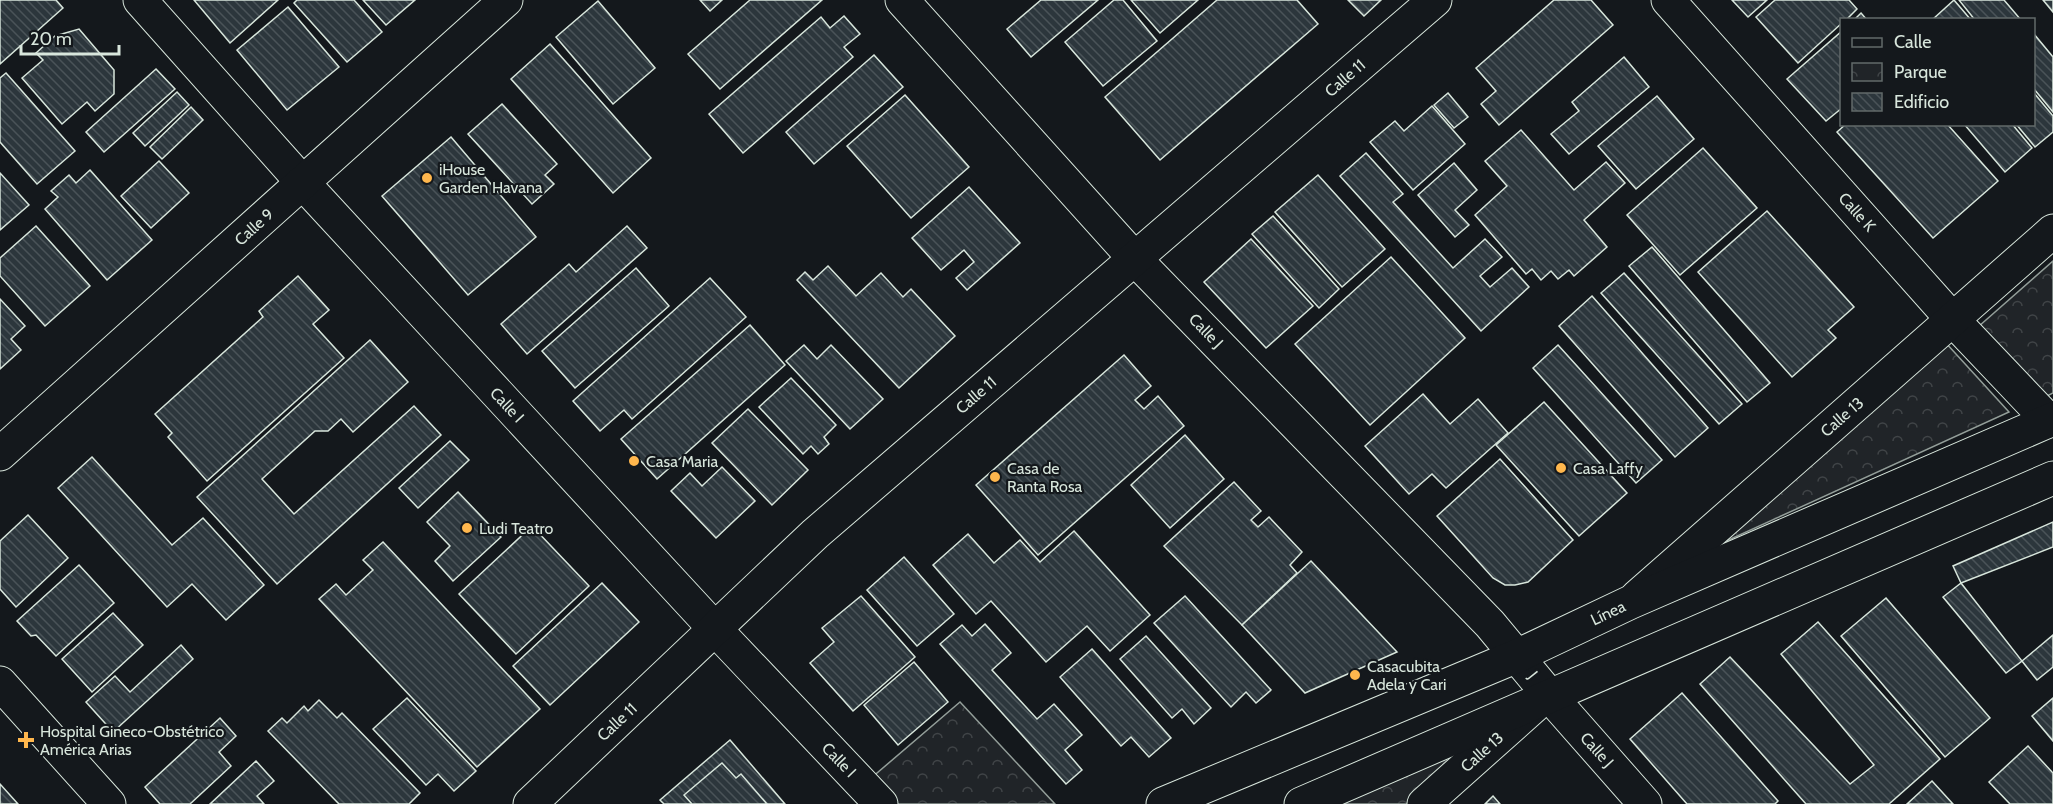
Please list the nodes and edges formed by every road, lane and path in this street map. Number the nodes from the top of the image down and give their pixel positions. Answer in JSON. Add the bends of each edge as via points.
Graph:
{"nodes":[{"id":1,"x":140,"y":0,"type":"edge"},
{"id":2,"x":506,"y":0,"type":"edge"},
{"id":3,"x":902,"y":0,"type":"edge"},
{"id":4,"x":1435,"y":0,"type":"edge"},
{"id":5,"x":1668,"y":0,"type":"edge"},
{"id":6,"x":303,"y":183,"type":"junction"},
{"id":7,"x":2053,"y":231,"type":"edge"},
{"id":8,"x":1135,"y":259,"type":"junction"},
{"id":9,"x":1953,"y":320,"type":"junction"},
{"id":10,"x":2051,"y":420,"type":"edge"},
{"id":11,"x":0,"y":454,"type":"edge"},
{"id":12,"x":2053,"y":478,"type":"edge"},
{"id":13,"x":1631,"y":602,"type":"junction"},
{"id":14,"x":715,"y":630,"type":"junction"},
{"id":15,"x":1517,"y":656,"type":"junction"},
{"id":16,"x":0,"y":682,"type":"edge"},
{"id":17,"x":1544,"y":698,"type":"junction"},
{"id":18,"x":109,"y":804,"type":"edge"},
{"id":19,"x":530,"y":804,"type":"edge"},
{"id":20,"x":881,"y":804,"type":"edge"},
{"id":21,"x":1163,"y":804,"type":"edge"},
{"id":22,"x":1300,"y":804,"type":"edge"},
{"id":23,"x":1424,"y":804,"type":"edge"},
{"id":24,"x":1645,"y":804,"type":"edge"}],
"edges":[{"from":1,"to":6,"type":"street","name":"Calle I"},
{"from":2,"to":6,"type":"street","name":"Calle 9"},
{"from":3,"to":8,"type":"street","name":"Calle J"},
{"from":4,"to":8,"type":"street","name":"Calle 11"},
{"from":5,"to":9,"type":"street","name":"Calle K"},
{"from":6,"to":11,"type":"street","name":"Calle 9"},
{"from":6,"to":14,"type":"street","name":"Calle I"},
{"from":7,"to":9,"type":"street","name":"Calle 13"},
{"from":8,"to":14,"type":"street","name":"Calle 11","via":[[815,534]]},
{"from":8,"to":15,"type":"street","name":"Calle J"},
{"from":9,"to":10,"type":"street","name":"Calle K"},
{"from":9,"to":13,"type":"street","name":"Calle 13"},
{"from":10,"to":13,"type":"street","name":"Línea"},
{"from":12,"to":17,"type":"street"},
{"from":13,"to":15,"type":"street","name":"Línea"},
{"from":14,"to":19,"type":"street","name":"Calle 11"},
{"from":14,"to":20,"type":"street","name":"Calle I"},
{"from":15,"to":17,"type":"street","name":"J"},
{"from":15,"to":21,"type":"street","name":"Línea"},
{"from":16,"to":18,"type":"street"},
{"from":17,"to":22,"type":"street"},
{"from":17,"to":23,"type":"street","name":"Calle 13"},
{"from":17,"to":24,"type":"street","name":"Calle J"}]}
